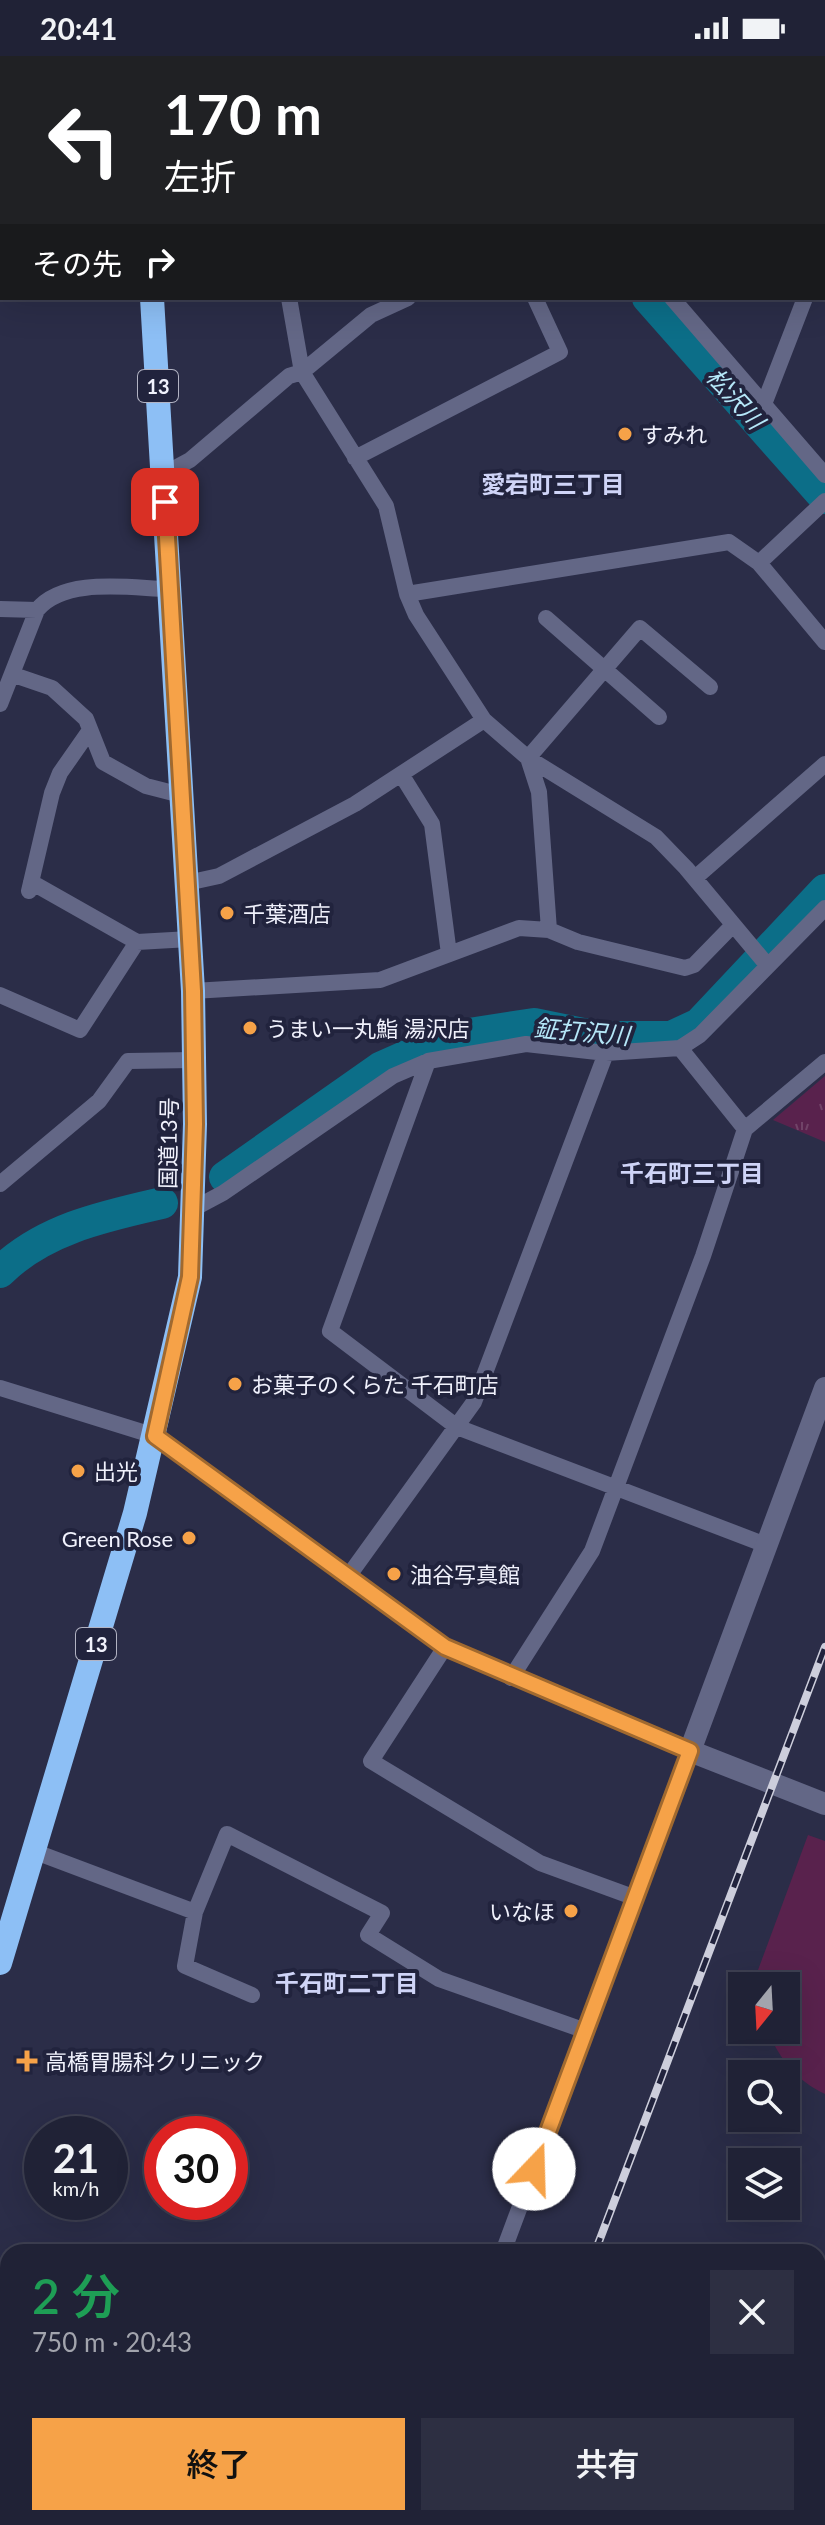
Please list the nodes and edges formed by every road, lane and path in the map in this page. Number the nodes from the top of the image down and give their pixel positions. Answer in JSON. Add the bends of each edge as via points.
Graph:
{"nodes":[{"id":1,"x":152,"y":300,"type":"edge"},
{"id":2,"x":289,"y":300,"type":"edge"},
{"id":3,"x":404,"y":300,"type":"edge"},
{"id":4,"x":536,"y":300,"type":"edge"},
{"id":5,"x":674,"y":300,"type":"edge"},
{"id":6,"x":804,"y":300,"type":"edge"},
{"id":7,"x":302,"y":372,"type":"junction"},
{"id":8,"x":764,"y":404,"type":"junction"},
{"id":9,"x":355,"y":458,"type":"junction"},
{"id":10,"x":164,"y":474,"type":"junction"},
{"id":11,"x":825,"y":475,"type":"edge"},
{"id":12,"x":821,"y":506,"type":"edge"},
{"id":13,"x":759,"y":563,"type":"junction"},
{"id":14,"x":168,"y":589,"type":"junction"},
{"id":15,"x":407,"y":594,"type":"junction"},
{"id":16,"x":0,"y":609,"type":"edge"},
{"id":17,"x":37,"y":610,"type":"junction"},
{"id":18,"x":546,"y":618,"type":"dead end"},
{"id":19,"x":825,"y":642,"type":"edge"},
{"id":20,"x":604,"y":669,"type":"junction"},
{"id":21,"x":14,"y":675,"type":"junction"},
{"id":22,"x":710,"y":687,"type":"dead end"},
{"id":23,"x":0,"y":704,"type":"edge"},
{"id":24,"x":659,"y":717,"type":"dead end"},
{"id":25,"x":484,"y":720,"type":"junction"},
{"id":26,"x":90,"y":730,"type":"junction"},
{"id":27,"x":528,"y":758,"type":"junction"},
{"id":28,"x":825,"y":764,"type":"edge"},
{"id":29,"x":401,"y":774,"type":"junction"},
{"id":30,"x":181,"y":795,"type":"junction"},
{"id":31,"x":695,"y":878,"type":"junction"},
{"id":32,"x":187,"y":883,"type":"junction"},
{"id":33,"x":825,"y":908,"type":"edge"},
{"id":34,"x":733,"y":925,"type":"junction"},
{"id":35,"x":549,"y":930,"type":"junction"},
{"id":36,"x":190,"y":939,"type":"junction"},
{"id":37,"x":137,"y":942,"type":"junction"},
{"id":38,"x":449,"y":954,"type":"junction"},
{"id":39,"x":767,"y":966,"type":"junction"},
{"id":40,"x":193,"y":991,"type":"junction"},
{"id":41,"x":0,"y":995,"type":"edge"},
{"id":42,"x":680,"y":1048,"type":"junction"},
{"id":43,"x":606,"y":1053,"type":"junction"},
{"id":44,"x":194,"y":1060,"type":"junction"},
{"id":45,"x":428,"y":1061,"type":"junction"},
{"id":46,"x":825,"y":1062,"type":"edge"},
{"id":47,"x":745,"y":1129,"type":"junction"},
{"id":48,"x":0,"y":1184,"type":"edge"},
{"id":49,"x":193,"y":1209,"type":"junction"},
{"id":50,"x":0,"y":1388,"type":"edge"},
{"id":51,"x":825,"y":1388,"type":"edge"},
{"id":52,"x":457,"y":1427,"type":"junction"},
{"id":53,"x":155,"y":1436,"type":"junction"},
{"id":54,"x":614,"y":1486,"type":"junction"},
{"id":55,"x":766,"y":1545,"type":"junction"},
{"id":56,"x":347,"y":1578,"type":"junction"},
{"id":57,"x":445,"y":1647,"type":"junction"},
{"id":58,"x":511,"y":1678,"type":"junction"},
{"id":59,"x":690,"y":1751,"type":"junction"},
{"id":60,"x":825,"y":1804,"type":"edge"},
{"id":61,"x":33,"y":1851,"type":"junction"},
{"id":62,"x":633,"y":1897,"type":"junction"},
{"id":63,"x":195,"y":1912,"type":"junction"},
{"id":64,"x":0,"y":1963,"type":"edge"},
{"id":65,"x":252,"y":1995,"type":"dead end"},
{"id":66,"x":586,"y":2031,"type":"junction"},
{"id":67,"x":506,"y":2244,"type":"edge"}],
"edges":[{"from":1,"to":10,"type":"highway","name":"国道13号","number":"13"},
{"from":2,"to":7,"type":"street"},
{"from":3,"to":7,"type":"street","via":[[371,315]]},
{"from":4,"to":9,"type":"street","via":[[560,352]]},
{"from":5,"to":8,"type":"street"},
{"from":6,"to":8,"type":"street"},
{"from":7,"to":9,"type":"street"},
{"from":7,"to":10,"type":"street","via":[[289,376],[190,460]]},
{"from":8,"to":11,"type":"street"},
{"from":9,"to":15,"type":"street","via":[[386,506]]},
{"from":10,"to":14,"type":"highway","name":"国道13号","number":"13"},
{"from":12,"to":13,"type":"street"},
{"from":13,"to":15,"type":"street","via":[[729,542]]},
{"from":13,"to":19,"type":"street"},
{"from":14,"to":17,"type":"street","via":[[66,592],[47,598]]},
{"from":14,"to":30,"type":"highway","name":"国道13号","number":"13"},
{"from":15,"to":25,"type":"street"},
{"from":16,"to":17,"type":"street"},
{"from":17,"to":21,"type":"street"},
{"from":18,"to":20,"type":"street"},
{"from":20,"to":22,"type":"street","via":[[640,628]]},
{"from":20,"to":24,"type":"street"},
{"from":20,"to":27,"type":"street"},
{"from":21,"to":23,"type":"street"},
{"from":21,"to":26,"type":"street","via":[[52,688],[86,719]]},
{"from":25,"to":27,"type":"street"},
{"from":25,"to":29,"type":"street"},
{"from":26,"to":30,"type":"street","via":[[103,762],[146,786]]},
{"from":26,"to":37,"type":"street","via":[[52,793],[30,886]]},
{"from":27,"to":31,"type":"street","via":[[656,837]]},
{"from":27,"to":35,"type":"street","via":[[539,792]]},
{"from":28,"to":31,"type":"street"},
{"from":29,"to":32,"type":"street","via":[[219,876]]},
{"from":29,"to":38,"type":"street","via":[[432,824]]},
{"from":30,"to":32,"type":"highway","name":"国道13号","number":"13"},
{"from":31,"to":34,"type":"street"},
{"from":32,"to":36,"type":"highway","name":"国道13号","number":"13"},
{"from":33,"to":39,"type":"street"},
{"from":34,"to":35,"type":"street","via":[[685,968]]},
{"from":34,"to":39,"type":"street"},
{"from":35,"to":38,"type":"street","via":[[519,928]]},
{"from":36,"to":37,"type":"street"},
{"from":36,"to":40,"type":"highway","name":"国道13号","number":"13"},
{"from":37,"to":41,"type":"street","via":[[80,1030]]},
{"from":38,"to":40,"type":"street","via":[[380,980]]},
{"from":39,"to":42,"type":"street","via":[[700,1035]]},
{"from":40,"to":44,"type":"highway","name":"国道13号","number":"13"},
{"from":42,"to":43,"type":"street"},
{"from":42,"to":47,"type":"street"},
{"from":43,"to":45,"type":"street","via":[[526,1044]]},
{"from":43,"to":52,"type":"street","via":[[474,1402]]},
{"from":44,"to":48,"type":"street","via":[[128,1061],[99,1101]]},
{"from":44,"to":49,"type":"highway","name":"国道13号","number":"13"},
{"from":45,"to":49,"type":"street","via":[[393,1076]]},
{"from":45,"to":52,"type":"street","via":[[330,1331]]},
{"from":46,"to":47,"type":"street"},
{"from":47,"to":54,"type":"street","via":[[703,1256]]},
{"from":49,"to":53,"type":"highway","name":"国道13号","number":"13","via":[[190,1277]]},
{"from":50,"to":53,"type":"street"},
{"from":51,"to":55,"type":"street"},
{"from":52,"to":54,"type":"street"},
{"from":52,"to":56,"type":"street"},
{"from":53,"to":56,"type":"street"},
{"from":53,"to":61,"type":"highway","name":"国道13号","number":"13"},
{"from":54,"to":55,"type":"street"},
{"from":54,"to":58,"type":"street","via":[[592,1551]]},
{"from":55,"to":59,"type":"street"},
{"from":56,"to":57,"type":"street"},
{"from":57,"to":58,"type":"street"},
{"from":57,"to":62,"type":"street","via":[[371,1761],[540,1863]]},
{"from":58,"to":59,"type":"street"},
{"from":59,"to":60,"type":"street"},
{"from":59,"to":62,"type":"street"},
{"from":61,"to":63,"type":"street"},
{"from":61,"to":64,"type":"highway","name":"国道13号","number":"13"},
{"from":62,"to":66,"type":"street"},
{"from":63,"to":65,"type":"street","via":[[185,1966]]},
{"from":63,"to":66,"type":"street","via":[[227,1834],[382,1913],[368,1935],[439,1979]]},
{"from":66,"to":67,"type":"street"}]}
